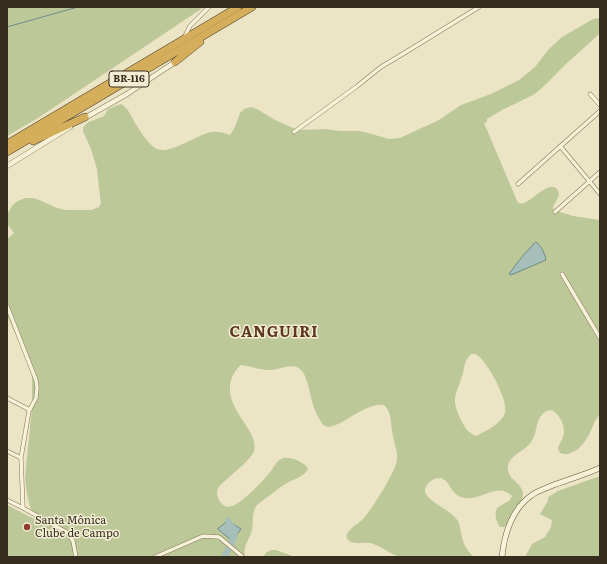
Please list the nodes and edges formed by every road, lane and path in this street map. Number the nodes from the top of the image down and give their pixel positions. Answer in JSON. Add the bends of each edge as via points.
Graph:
{"nodes":[{"id":1,"x":209,"y":7,"type":"edge"},
{"id":2,"x":238,"y":7,"type":"edge"},
{"id":3,"x":252,"y":7,"type":"edge"},
{"id":4,"x":479,"y":7,"type":"edge"},
{"id":5,"x":217,"y":28,"type":"junction"},
{"id":6,"x":183,"y":40,"type":"junction"},
{"id":7,"x":175,"y":62,"type":"joint"},
{"id":8,"x":590,"y":94,"type":"dead end"},
{"id":9,"x":600,"y":105,"type":"edge"},
{"id":10,"x":600,"y":111,"type":"edge"},
{"id":11,"x":85,"y":117,"type":"junction"},
{"id":12,"x":294,"y":132,"type":"dead end"},
{"id":13,"x":7,"y":144,"type":"edge"},
{"id":14,"x":560,"y":146,"type":"junction"},
{"id":15,"x":7,"y":152,"type":"edge"},
{"id":16,"x":7,"y":166,"type":"edge"},
{"id":17,"x":600,"y":172,"type":"edge"},
{"id":18,"x":589,"y":182,"type":"junction"},
{"id":19,"x":518,"y":184,"type":"dead end"},
{"id":20,"x":600,"y":194,"type":"edge"},
{"id":21,"x":555,"y":212,"type":"dead end"},
{"id":22,"x":562,"y":274,"type":"dead end"},
{"id":23,"x":7,"y":306,"type":"edge"},
{"id":24,"x":10,"y":313,"type":"junction"},
{"id":25,"x":7,"y":319,"type":"edge"},
{"id":26,"x":600,"y":338,"type":"edge"},
{"id":27,"x":7,"y":398,"type":"edge"},
{"id":28,"x":30,"y":410,"type":"junction"},
{"id":29,"x":7,"y":451,"type":"edge"},
{"id":30,"x":21,"y":458,"type":"junction"},
{"id":31,"x":600,"y":468,"type":"edge"},
{"id":32,"x":7,"y":500,"type":"edge"},
{"id":33,"x":24,"y":508,"type":"junction"},
{"id":34,"x":76,"y":557,"type":"edge"},
{"id":35,"x":155,"y":557,"type":"edge"},
{"id":36,"x":243,"y":557,"type":"edge"},
{"id":37,"x":502,"y":557,"type":"edge"}],
"edges":[{"from":1,"to":6,"type":"street","via":[[190,26]]},
{"from":2,"to":6,"type":"highway","number":"BR-116"},
{"from":3,"to":5,"type":"highway","number":"BR-116"},
{"from":4,"to":12,"type":"street","via":[[381,67]]},
{"from":5,"to":7,"type":"highway"},
{"from":5,"to":15,"type":"highway","number":"BR-116"},
{"from":6,"to":13,"type":"highway","number":"BR-116"},
{"from":7,"to":11,"type":"street","via":[[127,94]]},
{"from":8,"to":9,"type":"street"},
{"from":10,"to":14,"type":"street"},
{"from":11,"to":15,"type":"highway"},
{"from":11,"to":16,"type":"street"},
{"from":14,"to":18,"type":"street"},
{"from":14,"to":19,"type":"street"},
{"from":17,"to":18,"type":"street"},
{"from":18,"to":20,"type":"street"},
{"from":18,"to":21,"type":"street"},
{"from":22,"to":26,"type":"street"},
{"from":23,"to":24,"type":"street"},
{"from":24,"to":25,"type":"street"},
{"from":24,"to":28,"type":"street","via":[[36,380],[36,398]]},
{"from":27,"to":28,"type":"street"},
{"from":28,"to":30,"type":"street"},
{"from":29,"to":30,"type":"street"},
{"from":30,"to":33,"type":"street"},
{"from":31,"to":37,"type":"main road","via":[[544,489],[526,500],[514,516],[507,532]]},
{"from":32,"to":33,"type":"street"},
{"from":33,"to":34,"type":"street","via":[[68,534],[73,541]]},
{"from":35,"to":36,"type":"street","via":[[203,536],[219,537]]}]}
